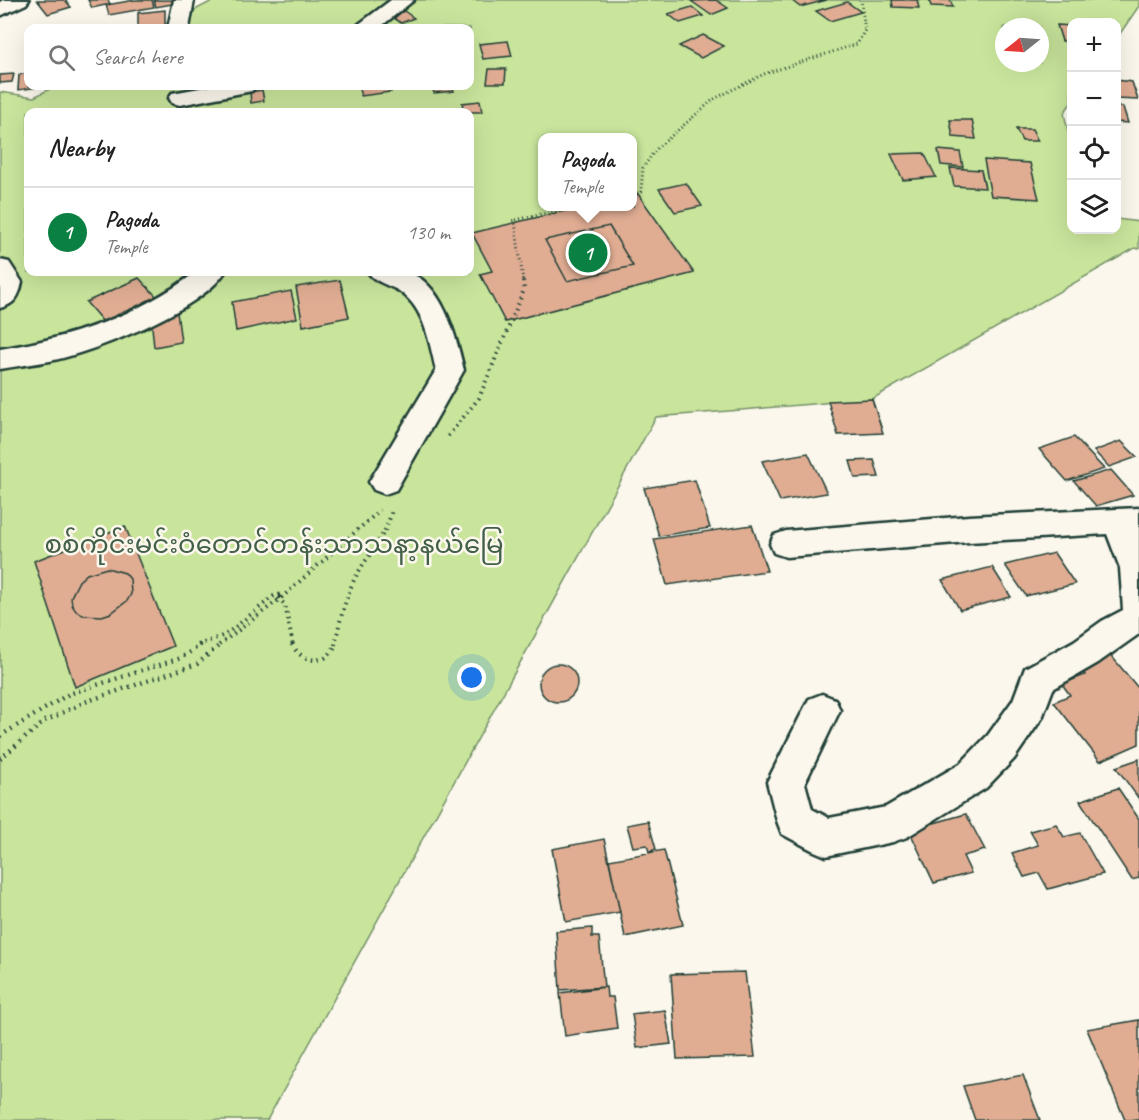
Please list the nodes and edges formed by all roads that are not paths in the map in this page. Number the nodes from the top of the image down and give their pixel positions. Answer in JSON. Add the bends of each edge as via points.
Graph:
{"nodes":[{"id":1,"x":19,"y":0,"type":"edge"},
{"id":2,"x":184,"y":0,"type":"edge"},
{"id":3,"x":404,"y":0,"type":"edge"},
{"id":4,"x":0,"y":10,"type":"edge"},
{"id":5,"x":180,"y":24,"type":"edge"},
{"id":6,"x":371,"y":24,"type":"edge"},
{"id":7,"x":225,"y":90,"type":"edge"},
{"id":8,"x":185,"y":99,"type":"edge"},
{"id":9,"x":0,"y":268,"type":"edge"},
{"id":10,"x":207,"y":276,"type":"edge"},
{"id":11,"x":393,"y":276,"type":"edge"},
{"id":12,"x":0,"y":299,"type":"edge"},
{"id":13,"x":0,"y":359,"type":"edge"},
{"id":14,"x":389,"y":490,"type":"road end"},
{"id":15,"x":1129,"y":521,"type":"edge"},
{"id":16,"x":786,"y":544,"type":"dead end"},
{"id":17,"x":1139,"y":607,"type":"edge"},
{"id":18,"x":1139,"y":618,"type":"edge"},
{"id":19,"x":822,"y":710,"type":"dead end"}],
"edges":[{"from":1,"to":4,"type":"street"},
{"from":2,"to":5,"type":"street"},
{"from":3,"to":6,"type":"street"},
{"from":7,"to":8,"type":"street"},
{"from":9,"to":12,"type":"street","via":[[9,282]]},
{"from":10,"to":13,"type":"street","via":[[183,296],[135,322],[51,351]]},
{"from":11,"to":14,"type":"street","via":[[407,281],[425,297],[438,323],[450,370]]},
{"from":15,"to":16,"type":"street"},
{"from":15,"to":17,"type":"street"},
{"from":18,"to":19,"type":"street","via":[[1038,679],[1029,707],[1001,747],[973,776],[893,824],[826,837],[796,821],[786,782]]}]}
